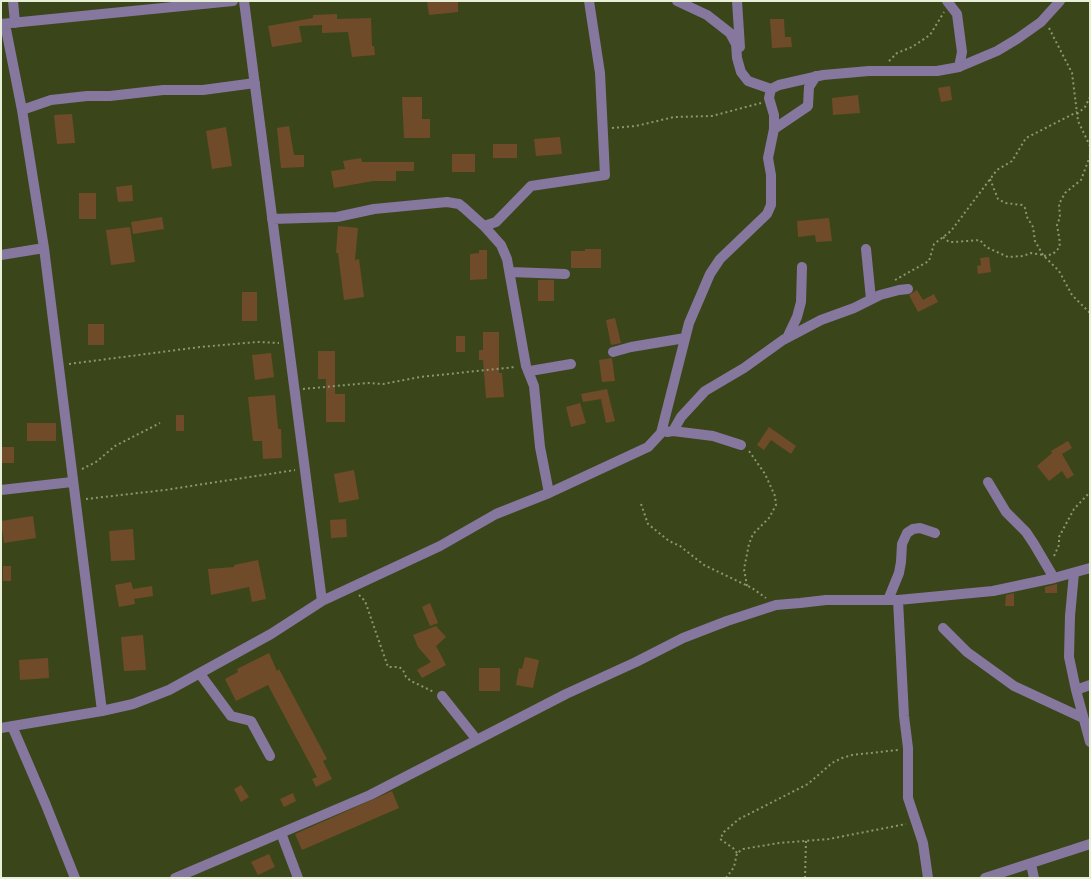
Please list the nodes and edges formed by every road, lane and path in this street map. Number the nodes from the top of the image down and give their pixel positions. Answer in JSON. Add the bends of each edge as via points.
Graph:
{"nodes":[{"id":1,"x":13,"y":1,"type":"edge"},
{"id":2,"x":233,"y":1,"type":"edge"},
{"id":3,"x":244,"y":1,"type":"edge"},
{"id":4,"x":589,"y":1,"type":"edge"},
{"id":5,"x":677,"y":1,"type":"edge"},
{"id":6,"x":737,"y":1,"type":"edge"},
{"id":7,"x":1060,"y":1,"type":"edge"},
{"id":8,"x":950,"y":3,"type":"edge"},
{"id":9,"x":1044,"y":19,"type":"junction"},
{"id":10,"x":7,"y":24,"type":"edge"},
{"id":11,"x":959,"y":67,"type":"junction"},
{"id":12,"x":741,"y":72,"type":"junction"},
{"id":13,"x":878,"y":72,"type":"junction"},
{"id":14,"x":816,"y":76,"type":"junction"},
{"id":15,"x":255,"y":83,"type":"junction"},
{"id":16,"x":771,"y":89,"type":"junction"},
{"id":17,"x":1090,"y":98,"type":"edge"},
{"id":18,"x":770,"y":100,"type":"junction"},
{"id":19,"x":22,"y":110,"type":"junction"},
{"id":20,"x":1077,"y":113,"type":"junction"},
{"id":21,"x":602,"y":129,"type":"junction"},
{"id":22,"x":774,"y":129,"type":"junction"},
{"id":23,"x":1090,"y":146,"type":"edge"},
{"id":24,"x":1090,"y":156,"type":"edge"},
{"id":25,"x":990,"y":179,"type":"junction"},
{"id":26,"x":272,"y":219,"type":"junction"},
{"id":27,"x":484,"y":226,"type":"junction"},
{"id":28,"x":943,"y":237,"type":"junction"},
{"id":29,"x":44,"y":248,"type":"junction"},
{"id":30,"x":866,"y":249,"type":"dead end"},
{"id":31,"x":1,"y":255,"type":"edge"},
{"id":32,"x":1044,"y":255,"type":"junction"},
{"id":33,"x":802,"y":267,"type":"dead end"},
{"id":34,"x":510,"y":272,"type":"junction"},
{"id":35,"x":565,"y":274,"type":"dead end"},
{"id":36,"x":908,"y":289,"type":"dead end"},
{"id":37,"x":876,"y":297,"type":"junction"},
{"id":38,"x":1090,"y":313,"type":"edge"},
{"id":39,"x":685,"y":338,"type":"junction"},
{"id":40,"x":787,"y":338,"type":"junction"},
{"id":41,"x":288,"y":343,"type":"junction"},
{"id":42,"x":613,"y":352,"type":"dead end"},
{"id":43,"x":571,"y":364,"type":"dead end"},
{"id":44,"x":58,"y":366,"type":"junction"},
{"id":45,"x":528,"y":368,"type":"junction"},
{"id":46,"x":294,"y":390,"type":"junction"},
{"id":47,"x":160,"y":423,"type":"dead end"},
{"id":48,"x":673,"y":431,"type":"junction"},
{"id":49,"x":661,"y":433,"type":"junction"},
{"id":50,"x":741,"y":445,"type":"joint"},
{"id":51,"x":304,"y":469,"type":"junction"},
{"id":52,"x":72,"y":477,"type":"junction"},
{"id":53,"x":988,"y":482,"type":"dead end"},
{"id":54,"x":1,"y":490,"type":"edge"},
{"id":55,"x":1090,"y":492,"type":"edge"},
{"id":56,"x":549,"y":493,"type":"junction"},
{"id":57,"x":75,"y":501,"type":"junction"},
{"id":58,"x":641,"y":504,"type":"dead end"},
{"id":59,"x":935,"y":533,"type":"dead end"},
{"id":60,"x":1090,"y":568,"type":"edge"},
{"id":61,"x":1074,"y":573,"type":"junction"},
{"id":62,"x":1051,"y":574,"type":"junction"},
{"id":63,"x":747,"y":586,"type":"junction"},
{"id":64,"x":351,"y":588,"type":"junction"},
{"id":65,"x":322,"y":600,"type":"junction"},
{"id":66,"x":893,"y":600,"type":"junction"},
{"id":67,"x":776,"y":605,"type":"junction"},
{"id":68,"x":943,"y":628,"type":"dead end"},
{"id":69,"x":200,"y":674,"type":"junction"},
{"id":70,"x":1090,"y":685,"type":"edge"},
{"id":71,"x":1076,"y":690,"type":"junction"},
{"id":72,"x":442,"y":696,"type":"joint"},
{"id":73,"x":102,"y":711,"type":"junction"},
{"id":74,"x":1083,"y":718,"type":"junction"},
{"id":75,"x":12,"y":726,"type":"junction"},
{"id":76,"x":1,"y":728,"type":"edge"},
{"id":77,"x":477,"y":740,"type":"junction"},
{"id":78,"x":1090,"y":742,"type":"edge"},
{"id":79,"x":908,"y":748,"type":"junction"},
{"id":80,"x":270,"y":756,"type":"dead end"},
{"id":81,"x":917,"y":822,"type":"junction"},
{"id":82,"x":281,"y":833,"type":"junction"},
{"id":83,"x":806,"y":842,"type":"junction"},
{"id":84,"x":1090,"y":844,"type":"edge"},
{"id":85,"x":737,"y":853,"type":"junction"},
{"id":86,"x":1031,"y":864,"type":"junction"},
{"id":87,"x":75,"y":878,"type":"edge"},
{"id":88,"x":174,"y":878,"type":"edge"},
{"id":89,"x":298,"y":878,"type":"edge"},
{"id":90,"x":726,"y":878,"type":"edge"},
{"id":91,"x":805,"y":878,"type":"edge"},
{"id":92,"x":928,"y":878,"type":"edge"},
{"id":93,"x":985,"y":878,"type":"edge"},
{"id":94,"x":1034,"y":878,"type":"edge"}],
"edges":[{"from":1,"to":10,"type":"street"},
{"from":2,"to":10,"type":"street"},
{"from":3,"to":15,"type":"street"},
{"from":4,"to":21,"type":"street","via":[[600,74]]},
{"from":5,"to":12,"type":"street","via":[[706,16],[730,33],[736,44]]},
{"from":6,"to":12,"type":"street"},
{"from":7,"to":9,"type":"street"},
{"from":8,"to":11,"type":"street","via":[[957,14],[959,25],[962,52]]},
{"from":8,"to":13,"type":"path","via":[[930,34],[912,47],[896,53]]},
{"from":9,"to":11,"type":"street","via":[[997,51]]},
{"from":9,"to":20,"type":"path","via":[[1072,73]]},
{"from":10,"to":19,"type":"street"},
{"from":11,"to":13,"type":"street","via":[[937,71]]},
{"from":12,"to":16,"type":"street","via":[[748,81]]},
{"from":13,"to":14,"type":"street"},
{"from":14,"to":16,"type":"street"},
{"from":14,"to":22,"type":"street","via":[[810,86],[808,106]]},
{"from":15,"to":19,"type":"street","via":[[203,90],[163,90],[51,100]]},
{"from":15,"to":26,"type":"street"},
{"from":16,"to":18,"type":"street"},
{"from":17,"to":20,"type":"path","via":[[1085,107]]},
{"from":18,"to":21,"type":"path","via":[[712,116],[674,117],[636,126]]},
{"from":18,"to":22,"type":"street"},
{"from":19,"to":29,"type":"street"},
{"from":20,"to":23,"type":"path","via":[[1081,129]]},
{"from":20,"to":25,"type":"path","via":[[1026,138],[1012,161],[997,170]]},
{"from":21,"to":27,"type":"street","via":[[605,175],[531,186],[496,222]]},
{"from":22,"to":39,"type":"street","via":[[768,158],[771,205],[767,214],[720,259],[710,274]]},
{"from":24,"to":32,"type":"path","via":[[1081,180],[1065,192],[1060,204],[1057,226],[1060,248],[1053,254]]},
{"from":25,"to":28,"type":"path"},
{"from":25,"to":32,"type":"path","via":[[998,199],[1025,208],[1034,228],[1034,241]]},
{"from":26,"to":27,"type":"street","via":[[337,217],[374,209],[447,202],[459,204]]},
{"from":26,"to":41,"type":"street"},
{"from":27,"to":34,"type":"street","via":[[501,245]]},
{"from":28,"to":32,"type":"path","via":[[949,242],[980,240],[986,247],[1008,257],[1031,253]]},
{"from":28,"to":37,"type":"path","via":[[934,244],[928,261],[896,279]]},
{"from":29,"to":31,"type":"street"},
{"from":29,"to":44,"type":"street"},
{"from":30,"to":37,"type":"street"},
{"from":32,"to":38,"type":"path","via":[[1059,271],[1072,295]]},
{"from":33,"to":40,"type":"street","via":[[801,302]]},
{"from":34,"to":35,"type":"street"},
{"from":34,"to":45,"type":"street"},
{"from":36,"to":37,"type":"street"},
{"from":37,"to":40,"type":"street","via":[[821,320]]},
{"from":39,"to":42,"type":"street"},
{"from":39,"to":49,"type":"street"},
{"from":40,"to":48,"type":"street","via":[[705,391],[681,417]]},
{"from":41,"to":44,"type":"path","via":[[222,344]]},
{"from":41,"to":46,"type":"street"},
{"from":43,"to":45,"type":"street"},
{"from":44,"to":52,"type":"street"},
{"from":45,"to":46,"type":"path","via":[[472,371],[383,384],[368,383]]},
{"from":45,"to":56,"type":"street","via":[[534,386],[540,446]]},
{"from":46,"to":51,"type":"street"},
{"from":47,"to":52,"type":"path","via":[[115,446]]},
{"from":48,"to":49,"type":"street"},
{"from":48,"to":50,"type":"street","via":[[713,436]]},
{"from":49,"to":56,"type":"street","via":[[648,446]]},
{"from":50,"to":63,"type":"path","via":[[749,451],[765,474],[775,496],[776,505],[769,518],[753,534],[749,544],[744,569]]},
{"from":51,"to":57,"type":"path"},
{"from":51,"to":65,"type":"street"},
{"from":52,"to":54,"type":"street"},
{"from":52,"to":57,"type":"street"},
{"from":53,"to":62,"type":"street","via":[[1006,512],[1026,532]]},
{"from":55,"to":62,"type":"path","via":[[1074,509],[1059,537]]},
{"from":56,"to":64,"type":"street","via":[[496,514],[440,546]]},
{"from":57,"to":73,"type":"street"},
{"from":58,"to":63,"type":"path","via":[[648,524],[704,565]]},
{"from":59,"to":66,"type":"street","via":[[920,528],[907,534],[902,544]]},
{"from":60,"to":61,"type":"street"},
{"from":61,"to":62,"type":"street"},
{"from":61,"to":71,"type":"street","via":[[1069,657]]},
{"from":62,"to":66,"type":"street","via":[[993,590]]},
{"from":63,"to":67,"type":"path"},
{"from":64,"to":65,"type":"street"},
{"from":64,"to":72,"type":"path","via":[[365,601],[388,667],[399,667],[411,682]]},
{"from":65,"to":69,"type":"street","via":[[271,634]]},
{"from":66,"to":67,"type":"street","via":[[826,600]]},
{"from":66,"to":79,"type":"street"},
{"from":67,"to":77,"type":"street","via":[[682,638]]},
{"from":68,"to":74,"type":"street","via":[[967,652],[1014,686]]},
{"from":69,"to":73,"type":"street","via":[[155,696]]},
{"from":69,"to":80,"type":"street","via":[[231,716],[251,721]]},
{"from":70,"to":71,"type":"street"},
{"from":71,"to":74,"type":"street"},
{"from":72,"to":77,"type":"street"},
{"from":73,"to":75,"type":"street"},
{"from":74,"to":78,"type":"street"},
{"from":75,"to":76,"type":"street"},
{"from":75,"to":87,"type":"street"},
{"from":77,"to":82,"type":"street","via":[[370,795]]},
{"from":79,"to":81,"type":"street","via":[[908,798]]},
{"from":79,"to":85,"type":"path","via":[[842,758],[832,763],[808,784],[739,819],[731,824],[720,839]]},
{"from":81,"to":83,"type":"path","via":[[829,840]]},
{"from":81,"to":92,"type":"street"},
{"from":82,"to":88,"type":"street"},
{"from":82,"to":89,"type":"street"},
{"from":83,"to":85,"type":"path","via":[[755,847],[739,850]]},
{"from":83,"to":91,"type":"path"},
{"from":84,"to":86,"type":"street"},
{"from":85,"to":90,"type":"path","via":[[734,867]]},
{"from":86,"to":93,"type":"street"},
{"from":86,"to":94,"type":"street"}]}
